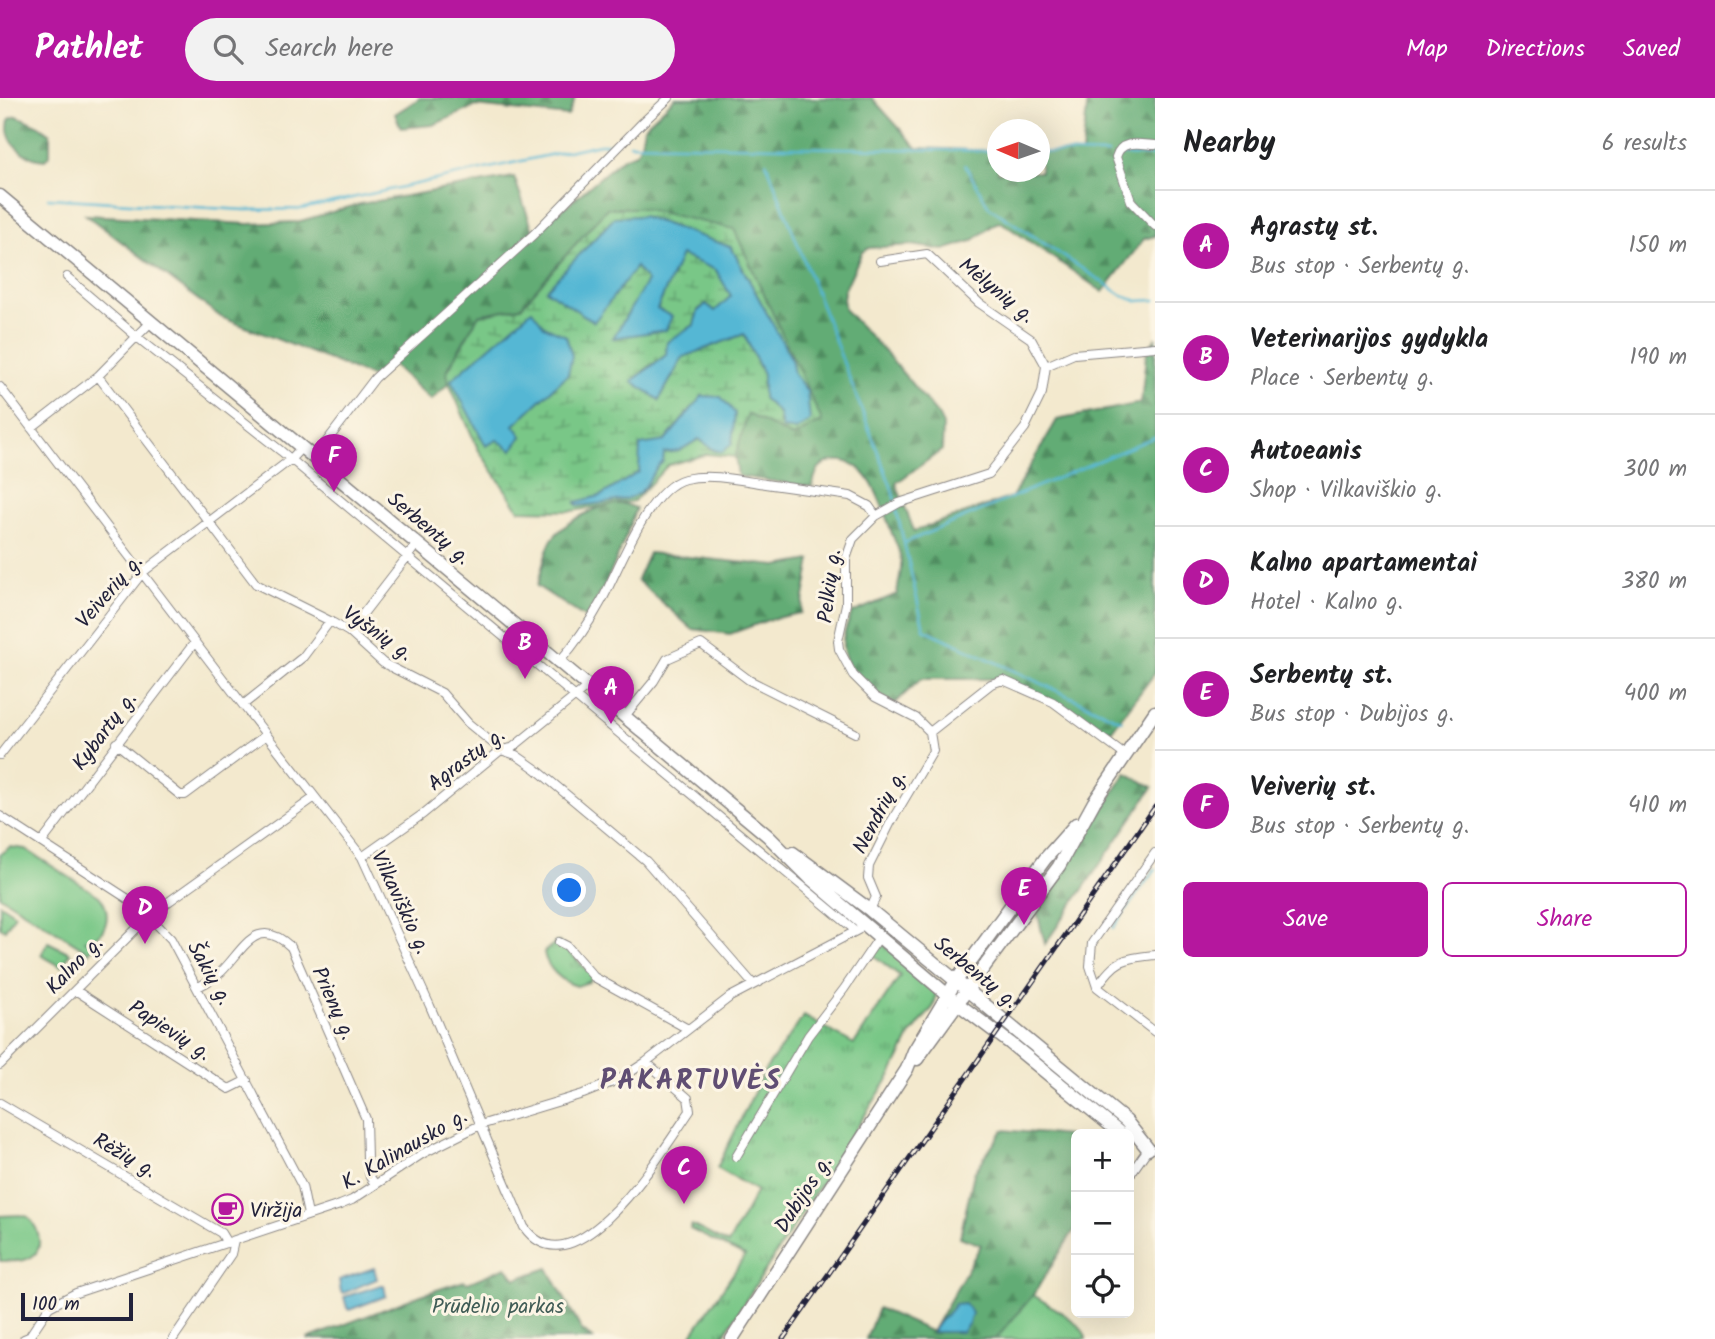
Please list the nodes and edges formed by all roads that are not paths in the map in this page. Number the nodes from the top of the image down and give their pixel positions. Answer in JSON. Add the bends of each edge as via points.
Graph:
{"nodes":[{"id":1,"x":669,"y":98,"type":"edge"},
{"id":2,"x":1155,"y":145,"type":"edge"},
{"id":3,"x":0,"y":196,"type":"edge"},
{"id":4,"x":1155,"y":226,"type":"edge"},
{"id":5,"x":880,"y":261,"type":"dead end"},
{"id":6,"x":66,"y":277,"type":"dead end"},
{"id":7,"x":151,"y":322,"type":"junction"},
{"id":8,"x":137,"y":337,"type":"junction"},
{"id":9,"x":1155,"y":347,"type":"edge"},
{"id":10,"x":1045,"y":366,"type":"junction"},
{"id":11,"x":98,"y":376,"type":"junction"},
{"id":12,"x":0,"y":387,"type":"edge"},
{"id":13,"x":31,"y":428,"type":"junction"},
{"id":14,"x":302,"y":447,"type":"junction"},
{"id":15,"x":314,"y":458,"type":"junction"},
{"id":16,"x":290,"y":460,"type":"junction"},
{"id":17,"x":876,"y":516,"type":"junction"},
{"id":18,"x":209,"y":523,"type":"junction"},
{"id":19,"x":417,"y":544,"type":"junction"},
{"id":20,"x":407,"y":557,"type":"junction"},
{"id":21,"x":143,"y":572,"type":"junction"},
{"id":22,"x":330,"y":621,"type":"junction"},
{"id":23,"x":349,"y":632,"type":"junction"},
{"id":24,"x":195,"y":642,"type":"junction"},
{"id":25,"x":559,"y":662,"type":"junction"},
{"id":26,"x":588,"y":686,"type":"junction"},
{"id":27,"x":575,"y":697,"type":"junction"},
{"id":28,"x":243,"y":705,"type":"junction"},
{"id":29,"x":1155,"y":712,"type":"edge"},
{"id":30,"x":625,"y":716,"type":"junction"},
{"id":31,"x":930,"y":732,"type":"junction"},
{"id":32,"x":855,"y":733,"type":"dead end"},
{"id":33,"x":266,"y":735,"type":"junction"},
{"id":34,"x":116,"y":743,"type":"junction"},
{"id":35,"x":502,"y":750,"type":"junction"},
{"id":36,"x":0,"y":755,"type":"edge"},
{"id":37,"x":1126,"y":755,"type":"junction"},
{"id":38,"x":315,"y":797,"type":"junction"},
{"id":39,"x":1094,"y":802,"type":"junction"},
{"id":40,"x":0,"y":816,"type":"edge"},
{"id":41,"x":768,"y":836,"type":"junction"},
{"id":42,"x":42,"y":842,"type":"junction"},
{"id":43,"x":1155,"y":853,"type":"edge"},
{"id":44,"x":362,"y":856,"type":"junction"},
{"id":45,"x":870,"y":910,"type":"junction"},
{"id":46,"x":150,"y":915,"type":"junction"},
{"id":47,"x":862,"y":928,"type":"junction"},
{"id":48,"x":880,"y":936,"type":"junction"},
{"id":49,"x":559,"y":942,"type":"dead end"},
{"id":50,"x":1155,"y":955,"type":"edge"},
{"id":51,"x":956,"y":981,"type":"junction"},
{"id":52,"x":753,"y":984,"type":"junction"},
{"id":53,"x":198,"y":987,"type":"junction"},
{"id":54,"x":1097,"y":987,"type":"junction"},
{"id":55,"x":75,"y":990,"type":"junction"},
{"id":56,"x":967,"y":990,"type":"junction"},
{"id":57,"x":952,"y":999,"type":"junction"},
{"id":58,"x":688,"y":1029,"type":"junction"},
{"id":59,"x":1155,"y":1032,"type":"edge"},
{"id":60,"x":646,"y":1062,"type":"junction"},
{"id":61,"x":0,"y":1065,"type":"edge"},
{"id":62,"x":247,"y":1080,"type":"junction"},
{"id":63,"x":0,"y":1103,"type":"edge"},
{"id":64,"x":480,"y":1125,"type":"junction"},
{"id":65,"x":1115,"y":1129,"type":"edge"},
{"id":66,"x":1134,"y":1142,"type":"edge"},
{"id":67,"x":1152,"y":1152,"type":"edge"},
{"id":68,"x":736,"y":1157,"type":"dead end"},
{"id":69,"x":1134,"y":1171,"type":"edge"},
{"id":70,"x":375,"y":1184,"type":"junction"},
{"id":71,"x":308,"y":1214,"type":"junction"},
{"id":72,"x":230,"y":1242,"type":"junction"},
{"id":73,"x":24,"y":1339,"type":"edge"},
{"id":74,"x":173,"y":1339,"type":"edge"},
{"id":75,"x":732,"y":1339,"type":"edge"}],
"edges":[{"from":1,"to":15,"type":"street","via":[[526,241],[375,378]]},
{"from":2,"to":4,"type":"street","via":[[1128,144],[1115,157],[1127,194]]},
{"from":3,"to":7,"type":"main road","name":"Serbentų g."},
{"from":5,"to":10,"type":"street","name":"Mėlynių g.","via":[[927,254],[979,303],[1031,339]]},
{"from":6,"to":8,"type":"street"},
{"from":7,"to":8,"type":"street"},
{"from":7,"to":14,"type":"main road","name":"Serbentų g."},
{"from":8,"to":11,"type":"street"},
{"from":8,"to":16,"type":"street"},
{"from":9,"to":10,"type":"street","via":[[1074,354]]},
{"from":10,"to":17,"type":"street","via":[[1042,393],[1025,428],[989,474],[900,503]]},
{"from":11,"to":13,"type":"street"},
{"from":11,"to":18,"type":"street","name":"Vyšnių g."},
{"from":12,"to":13,"type":"street","name":"Vilkaviškio g."},
{"from":13,"to":21,"type":"street","name":"Vilkaviškio g."},
{"from":14,"to":15,"type":"main road","name":"Serbentų g."},
{"from":14,"to":16,"type":"street","name":"Veiverių g."},
{"from":15,"to":19,"type":"main road","name":"Serbentų g."},
{"from":16,"to":18,"type":"street","name":"Veiverių g."},
{"from":16,"to":20,"type":"street"},
{"from":17,"to":25,"type":"street","via":[[869,506],[849,496],[710,477],[676,482],[661,494],[645,518],[602,600]]},
{"from":17,"to":31,"type":"street","name":"Pelkių g.","via":[[853,540],[846,559],[839,649],[853,675],[875,697],[916,718]]},
{"from":18,"to":21,"type":"street","name":"Veiverių g."},
{"from":18,"to":22,"type":"street","name":"Vyšnių g.","via":[[256,584]]},
{"from":19,"to":20,"type":"street"},
{"from":19,"to":25,"type":"main road","name":"Serbentų g."},
{"from":20,"to":23,"type":"street"},
{"from":20,"to":27,"type":"street"},
{"from":21,"to":24,"type":"street","name":"Vilkaviškio g."},
{"from":21,"to":36,"type":"street","name":"Veiverių g."},
{"from":22,"to":23,"type":"street","name":"Vyšnių g."},
{"from":22,"to":28,"type":"street","via":[[303,657]]},
{"from":23,"to":35,"type":"street","name":"Vyšnių g.","via":[[383,663],[442,693],[468,723]]},
{"from":24,"to":28,"type":"street","name":"Vilkaviškio g."},
{"from":24,"to":34,"type":"street","name":"Kybartų g."},
{"from":25,"to":26,"type":"main road","name":"Serbentų g."},
{"from":26,"to":27,"type":"street","name":"Agrastų g."},
{"from":26,"to":30,"type":"main road","name":"Serbentų g."},
{"from":27,"to":35,"type":"street","name":"Agrastų g.","via":[[512,748]]},
{"from":27,"to":47,"type":"street"},
{"from":28,"to":33,"type":"street","name":"Vilkaviškio g."},
{"from":29,"to":37,"type":"main road","name":"Dubijos g."},
{"from":30,"to":32,"type":"street","via":[[667,659],[701,644],[749,680]]},
{"from":30,"to":41,"type":"main road","name":"Serbentų g."},
{"from":31,"to":37,"type":"street","via":[[1003,680],[1053,702]]},
{"from":31,"to":45,"type":"street","name":"Nendrių g.","via":[[933,751],[869,866],[876,897]]},
{"from":33,"to":34,"type":"street","via":[[185,795]]},
{"from":33,"to":38,"type":"street","name":"Vilkaviškio g."},
{"from":34,"to":42,"type":"street","name":"Kybartų g."},
{"from":35,"to":44,"type":"street","name":"Agrastų g."},
{"from":35,"to":52,"type":"street","name":"Vyšnių g.","via":[[536,769],[646,861]]},
{"from":37,"to":39,"type":"main road","name":"Dubijos g."},
{"from":38,"to":44,"type":"street","name":"Vilkaviškio g."},
{"from":38,"to":46,"type":"street","name":"Kalno g."},
{"from":39,"to":51,"type":"main road","name":"Dubijos g.","via":[[1045,859]]},
{"from":39,"to":56,"type":"main road","name":"Dubijos g.","via":[[1059,866]]},
{"from":40,"to":42,"type":"street","name":"Šakių g."},
{"from":41,"to":45,"type":"main road","name":"Serbentų g."},
{"from":41,"to":47,"type":"main road","name":"Serbentų g."},
{"from":42,"to":46,"type":"street","name":"Šakių g."},
{"from":43,"to":54,"type":"street","via":[[1092,943],[1090,967]]},
{"from":44,"to":64,"type":"street","name":"Vilkaviškio g."},
{"from":45,"to":51,"type":"main road","name":"Serbentų g."},
{"from":46,"to":53,"type":"street","name":"Šakių g.","via":[[171,939]]},
{"from":46,"to":55,"type":"street","name":"Kalno g."},
{"from":47,"to":48,"type":"main road","name":"Serbentų g."},
{"from":47,"to":52,"type":"street","name":"K. Kalinausko g."},
{"from":48,"to":57,"type":"main road","name":"Serbentų g."},
{"from":48,"to":68,"type":"street","via":[[807,1036]]},
{"from":49,"to":58,"type":"street","via":[[594,977]]},
{"from":50,"to":54,"type":"street","via":[[1130,958],[1110,968]]},
{"from":51,"to":56,"type":"main road","name":"Serbentų g."},
{"from":51,"to":57,"type":"main road","name":"Dubijos g."},
{"from":52,"to":58,"type":"street","name":"K. Kalinausko g."},
{"from":53,"to":62,"type":"street","name":"Šakių g."},
{"from":53,"to":70,"type":"street","name":"Prienų g.","via":[[221,973],[255,936],[277,937],[291,947],[366,1119],[367,1159]]},
{"from":54,"to":59,"type":"street"},
{"from":55,"to":61,"type":"street","name":"Kalno g."},
{"from":55,"to":62,"type":"street","name":"Papievių g.","via":[[229,1089]]},
{"from":56,"to":57,"type":"main road","name":"Dubijos g."},
{"from":56,"to":67,"type":"main road","name":"Serbentų g.","via":[[1126,1121]]},
{"from":57,"to":65,"type":"main road","name":"Serbentų g."},
{"from":57,"to":75,"type":"main road","name":"Dubijos g.","via":[[920,1057],[907,1069]]},
{"from":58,"to":60,"type":"street","name":"K. Kalinausko g."},
{"from":60,"to":64,"type":"street","name":"K. Kalinausko g.","via":[[583,1094]]},
{"from":60,"to":64,"type":"street","name":"Vilkaviškio g.","via":[[688,1098],[690,1111],[614,1213],[573,1243],[552,1246],[530,1235]]},
{"from":62,"to":71,"type":"street","name":"Šakių g.","via":[[302,1186]]},
{"from":63,"to":72,"type":"street","name":"Rėžių g."},
{"from":64,"to":70,"type":"street","name":"K. Kalinausko g."},
{"from":66,"to":67,"type":"main road"},
{"from":67,"to":69,"type":"street"},
{"from":70,"to":71,"type":"street","name":"K. Kalinausko g.","via":[[352,1200]]},
{"from":71,"to":72,"type":"street","name":"K. Kalinausko g."},
{"from":72,"to":73,"type":"street","name":"K. Kalinausko g.","via":[[62,1300],[50,1307]]},
{"from":72,"to":74,"type":"street","via":[[231,1254]]}]}
